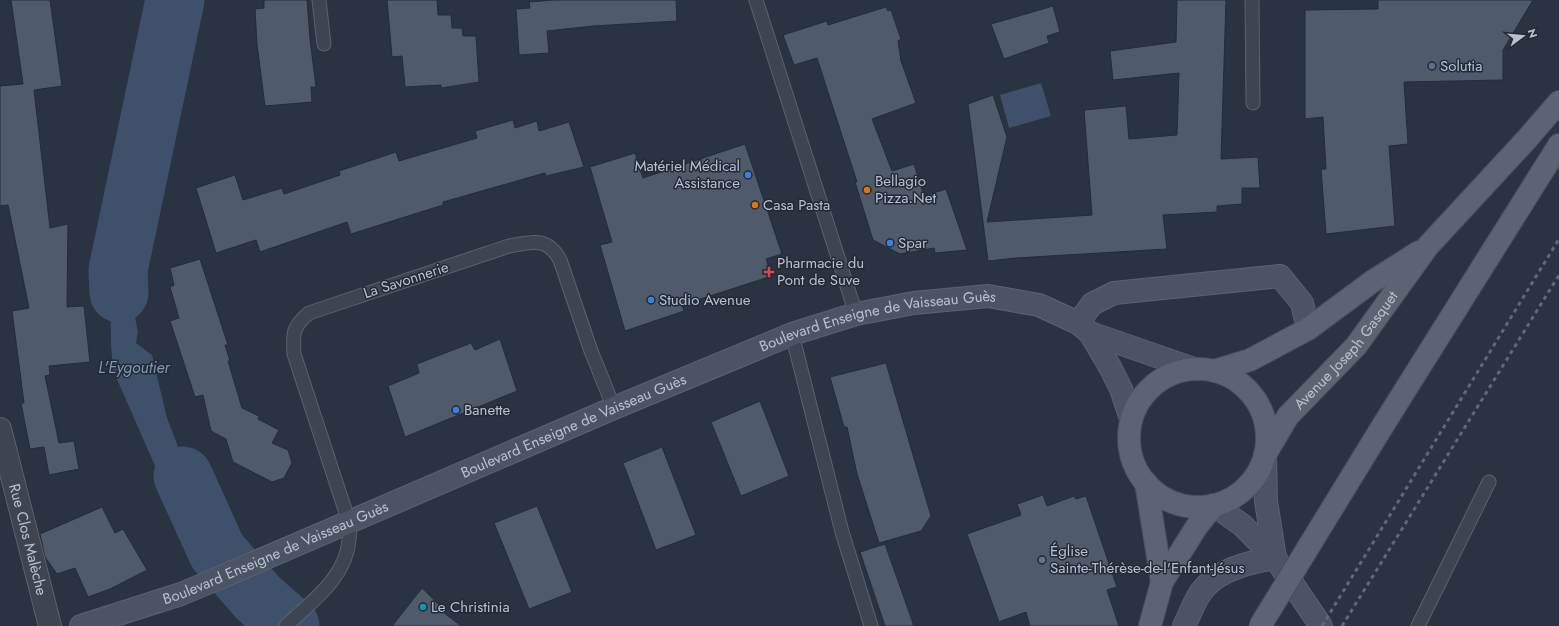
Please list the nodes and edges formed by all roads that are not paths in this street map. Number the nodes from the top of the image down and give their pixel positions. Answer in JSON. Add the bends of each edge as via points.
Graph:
{"nodes":[{"id":1,"x":319,"y":0,"type":"edge"},
{"id":2,"x":756,"y":0,"type":"edge"},
{"id":3,"x":1252,"y":0,"type":"edge"},
{"id":4,"x":324,"y":44,"type":"dead end"},
{"id":5,"x":1559,"y":102,"type":"edge"},
{"id":6,"x":1253,"y":103,"type":"dead end"},
{"id":7,"x":1559,"y":146,"type":"edge"},
{"id":8,"x":1428,"y":246,"type":"junction"},
{"id":9,"x":856,"y":314,"type":"junction"},
{"id":10,"x":1084,"y":328,"type":"junction"},
{"id":11,"x":1308,"y":329,"type":"junction"},
{"id":12,"x":792,"y":334,"type":"junction"},
{"id":13,"x":1204,"y":370,"type":"junction"},
{"id":14,"x":614,"y":408,"type":"junction"},
{"id":15,"x":1132,"y":419,"type":"junction"},
{"id":16,"x":0,"y":429,"type":"edge"},
{"id":17,"x":1265,"y":455,"type":"junction"},
{"id":18,"x":1490,"y":482,"type":"dead end"},
{"id":19,"x":1146,"y":483,"type":"junction"},
{"id":20,"x":1214,"y":505,"type":"junction"},
{"id":21,"x":348,"y":522,"type":"junction"},
{"id":22,"x":1275,"y":558,"type":"junction"},
{"id":23,"x":1162,"y":582,"type":"junction"},
{"id":24,"x":50,"y":626,"type":"edge"},
{"id":25,"x":81,"y":626,"type":"edge"},
{"id":26,"x":286,"y":626,"type":"edge"},
{"id":27,"x":871,"y":626,"type":"edge"},
{"id":28,"x":1150,"y":626,"type":"edge"},
{"id":29,"x":1184,"y":626,"type":"edge"},
{"id":30,"x":1260,"y":626,"type":"edge"},
{"id":31,"x":1321,"y":626,"type":"edge"},
{"id":32,"x":1418,"y":626,"type":"edge"}],
"edges":[{"from":1,"to":4,"type":"lane"},
{"from":2,"to":9,"type":"lane"},
{"from":3,"to":6,"type":"lane"},
{"from":5,"to":8,"type":"main road","name":"Avenue Joseph Gasquet"},
{"from":7,"to":30,"type":"main road","bridge":true},
{"from":8,"to":11,"type":"main road","name":"Avenue Joseph Gasquet","via":[[1373,281]]},
{"from":8,"to":17,"type":"main road","name":"Avenue Joseph Gasquet","via":[[1356,346],[1288,416]]},
{"from":9,"to":10,"type":"main road","name":"Boulevard Enseigne de Vaisseau Guès","via":[[914,303],[988,296],[1039,305]]},
{"from":9,"to":12,"type":"main road","name":"Boulevard Enseigne de Vaisseau Guès"},
{"from":10,"to":11,"type":"main road","via":[[1092,304],[1114,293],[1280,276],[1302,303]]},
{"from":10,"to":13,"type":"main road","name":"Boulevard Enseigne de Vaisseau Guès"},
{"from":10,"to":15,"type":"main road","via":[[1121,389]]},
{"from":11,"to":13,"type":"main road","name":"Avenue Joseph Gasquet","via":[[1250,360]]},
{"from":12,"to":14,"type":"main road","name":"Boulevard Enseigne de Vaisseau Guès"},
{"from":12,"to":27,"type":"lane","via":[[842,532]]},
{"from":13,"to":15,"type":"main road","via":[[1173,374],[1155,384],[1140,400]]},
{"from":13,"to":17,"type":"main road","via":[[1231,378],[1241,384],[1257,402],[1264,419],[1267,437]]},
{"from":14,"to":21,"type":"main road","name":"Boulevard Enseigne de Vaisseau Guès"},
{"from":14,"to":21,"type":"lane","name":"La Savonnerie","via":[[591,351],[560,260],[554,250],[546,244],[509,246],[309,313],[299,321],[294,332],[294,354]]},
{"from":15,"to":19,"type":"main road","via":[[1129,441],[1134,464]]},
{"from":16,"to":24,"type":"street","name":"Rue Clos Malèche"},
{"from":17,"to":20,"type":"main road","via":[[1252,482],[1228,500]]},
{"from":17,"to":22,"type":"main road","via":[[1266,501]]},
{"from":18,"to":32,"type":"lane"},
{"from":19,"to":20,"type":"main road","via":[[1165,499],[1189,507]]},
{"from":19,"to":23,"type":"main road"},
{"from":20,"to":22,"type":"main road","via":[[1242,525]]},
{"from":20,"to":23,"type":"main road","via":[[1197,526]]},
{"from":21,"to":25,"type":"main road","name":"Boulevard Enseigne de Vaisseau Guès","via":[[181,594]]},
{"from":21,"to":26,"type":"lane","via":[[349,541],[342,566],[329,586]]},
{"from":22,"to":29,"type":"main road","via":[[1240,566],[1219,575],[1199,594]]},
{"from":22,"to":31,"type":"main road"},
{"from":23,"to":28,"type":"main road"}]}
